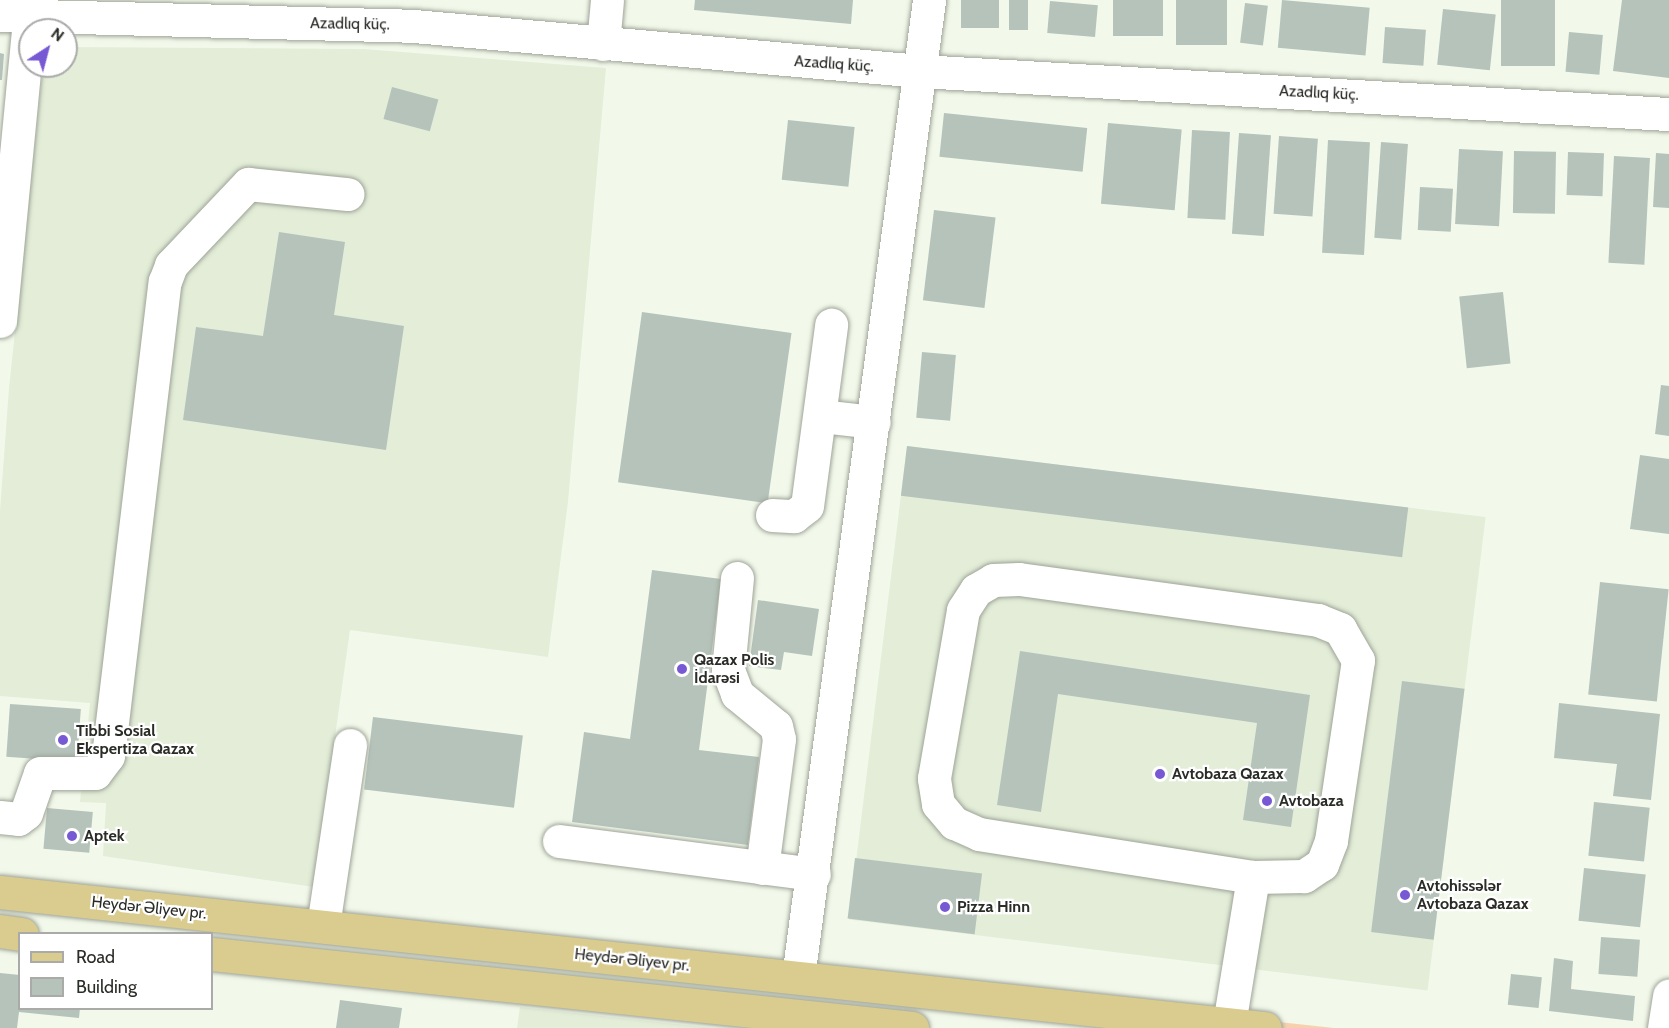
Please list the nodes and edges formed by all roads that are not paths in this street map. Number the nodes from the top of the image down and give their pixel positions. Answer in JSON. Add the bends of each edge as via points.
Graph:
{"nodes":[{"id":1,"x":607,"y":0,"type":"edge"},
{"id":2,"x":929,"y":0,"type":"edge"},
{"id":3,"x":20,"y":11,"type":"edge"},
{"id":4,"x":415,"y":13,"type":"edge"},
{"id":5,"x":603,"y":44,"type":"junction"},
{"id":6,"x":920,"y":71,"type":"junction"},
{"id":7,"x":1669,"y":114,"type":"edge"},
{"id":8,"x":347,"y":194,"type":"dead end"},
{"id":9,"x":0,"y":321,"type":"edge"},
{"id":10,"x":831,"y":325,"type":"dead end"},
{"id":11,"x":821,"y":416,"type":"junction"},
{"id":12,"x":874,"y":422,"type":"junction"},
{"id":13,"x":772,"y":515,"type":"dead end"},
{"id":14,"x":737,"y":578,"type":"dead end"},
{"id":15,"x":350,"y":745,"type":"dead end"},
{"id":16,"x":0,"y":817,"type":"edge"},
{"id":17,"x":559,"y":840,"type":"dead end"},
{"id":18,"x":762,"y":868,"type":"junction"},
{"id":19,"x":814,"y":874,"type":"junction"},
{"id":20,"x":1253,"y":877,"type":"junction"},
{"id":21,"x":0,"y":891,"type":"edge"},
{"id":22,"x":323,"y":926,"type":"junction"},
{"id":23,"x":0,"y":931,"type":"edge"},
{"id":24,"x":18,"y":933,"type":"edge"},
{"id":25,"x":213,"y":954,"type":"edge"},
{"id":26,"x":798,"y":977,"type":"junction"},
{"id":27,"x":1669,"y":994,"type":"edge"},
{"id":28,"x":1229,"y":1026,"type":"edge"},
{"id":29,"x":912,"y":1028,"type":"edge"},
{"id":30,"x":1265,"y":1028,"type":"edge"},
{"id":31,"x":1664,"y":1028,"type":"edge"}],
"edges":[{"from":1,"to":5,"type":"street"},
{"from":2,"to":6,"type":"street"},
{"from":3,"to":4,"type":"street","name":"Azadlıq küç."},
{"from":3,"to":9,"type":"street"},
{"from":4,"to":5,"type":"street","name":"Azadlıq küç."},
{"from":5,"to":6,"type":"street","name":"Azadlıq küç."},
{"from":6,"to":7,"type":"street","name":"Azadlıq küç."},
{"from":6,"to":12,"type":"street"},
{"from":8,"to":16,"type":"street","via":[[248,184],[171,265],[165,281],[108,756],[94,773],[40,773],[26,813],[18,819]]},
{"from":10,"to":11,"type":"street"},
{"from":11,"to":12,"type":"street"},
{"from":11,"to":13,"type":"street","via":[[807,506],[794,516]]},
{"from":12,"to":19,"type":"street"},
{"from":14,"to":18,"type":"street","via":[[728,670],[738,694],[776,726],[779,739]]},
{"from":15,"to":22,"type":"street"},
{"from":17,"to":18,"type":"street"},
{"from":18,"to":19,"type":"street"},
{"from":19,"to":26,"type":"street"},
{"from":20,"to":20,"type":"street","via":[[979,834],[954,823],[939,804],[934,778],[963,610],[976,590],[993,580],[1019,579],[1318,620],[1340,629],[1358,660],[1331,841],[1322,864],[1304,876]]},
{"from":20,"to":28,"type":"street"},
{"from":21,"to":22,"type":"main road","name":"Heydər Əliyev pr."},
{"from":22,"to":26,"type":"main road","name":"Heydər Əliyev pr."},
{"from":23,"to":24,"type":"main road"},
{"from":25,"to":29,"type":"main road"},
{"from":26,"to":28,"type":"main road","name":"Heydər Əliyev pr."},
{"from":27,"to":31,"type":"street"},
{"from":28,"to":30,"type":"main road","name":"Heydər Əliyev pr."}]}
